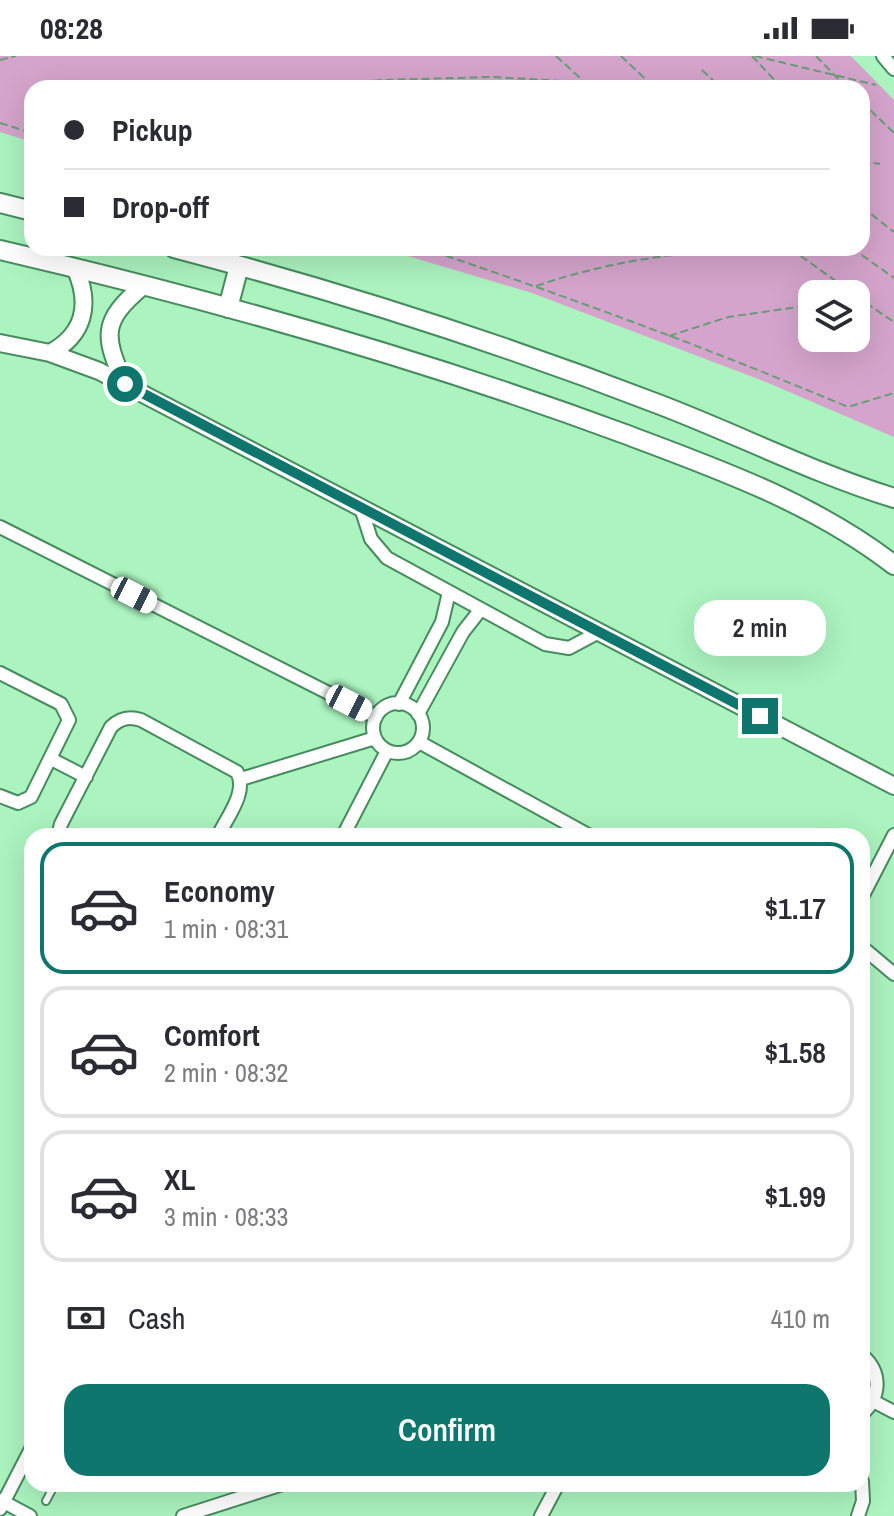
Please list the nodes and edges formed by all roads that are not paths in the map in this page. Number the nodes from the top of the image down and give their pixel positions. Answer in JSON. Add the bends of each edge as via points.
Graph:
{"nodes":[{"id":1,"x":883,"y":56,"type":"edge"},
{"id":2,"x":894,"y":69,"type":"edge"},
{"id":3,"x":0,"y":203,"type":"edge"},
{"id":4,"x":24,"y":209,"type":"edge"},
{"id":5,"x":0,"y":250,"type":"edge"},
{"id":6,"x":203,"y":256,"type":"edge"},
{"id":7,"x":239,"y":266,"type":"junction"},
{"id":8,"x":76,"y":270,"type":"junction"},
{"id":9,"x":143,"y":286,"type":"junction"},
{"id":10,"x":228,"y":308,"type":"junction"},
{"id":11,"x":0,"y":343,"type":"edge"},
{"id":12,"x":50,"y":353,"type":"junction"},
{"id":13,"x":125,"y":384,"type":"junction"},
{"id":14,"x":894,"y":498,"type":"edge"},
{"id":15,"x":361,"y":508,"type":"junction"},
{"id":16,"x":0,"y":527,"type":"edge"},
{"id":17,"x":894,"y":565,"type":"edge"},
{"id":18,"x":449,"y":592,"type":"junction"},
{"id":19,"x":481,"y":609,"type":"junction"},
{"id":20,"x":439,"y":627,"type":"junction"},
{"id":21,"x":599,"y":632,"type":"junction"},
{"id":22,"x":459,"y":638,"type":"junction"},
{"id":23,"x":0,"y":673,"type":"edge"},
{"id":24,"x":399,"y":704,"type":"junction"},
{"id":25,"x":418,"y":714,"type":"junction"},
{"id":26,"x":376,"y":717,"type":"junction"},
{"id":27,"x":375,"y":738,"type":"junction"},
{"id":28,"x":419,"y":742,"type":"junction"},
{"id":29,"x":387,"y":751,"type":"junction"},
{"id":30,"x":51,"y":759,"type":"junction"},
{"id":31,"x":86,"y":777,"type":"junction"},
{"id":32,"x":241,"y":779,"type":"junction"},
{"id":33,"x":894,"y":786,"type":"edge"},
{"id":34,"x":0,"y":796,"type":"edge"},
{"id":35,"x":62,"y":828,"type":"edge"},
{"id":36,"x":222,"y":828,"type":"edge"},
{"id":37,"x":347,"y":828,"type":"edge"},
{"id":38,"x":575,"y":828,"type":"edge"},
{"id":39,"x":894,"y":835,"type":"edge"},
{"id":40,"x":870,"y":882,"type":"edge"},
{"id":41,"x":870,"y":954,"type":"edge"},
{"id":42,"x":894,"y":974,"type":"edge"},
{"id":43,"x":870,"y":1363,"type":"edge"},
{"id":44,"x":873,"y":1401,"type":"junction"},
{"id":45,"x":870,"y":1405,"type":"edge"},
{"id":46,"x":894,"y":1412,"type":"edge"},
{"id":47,"x":24,"y":1463,"type":"edge"},
{"id":48,"x":51,"y":1492,"type":"edge"},
{"id":49,"x":258,"y":1492,"type":"edge"},
{"id":50,"x":554,"y":1492,"type":"edge"},
{"id":51,"x":863,"y":1492,"type":"edge"},
{"id":52,"x":46,"y":1501,"type":"dead end"},
{"id":53,"x":1,"y":1504,"type":"edge"},
{"id":54,"x":30,"y":1516,"type":"edge"},
{"id":55,"x":183,"y":1516,"type":"edge"},
{"id":56,"x":541,"y":1516,"type":"edge"},
{"id":57,"x":858,"y":1516,"type":"edge"}],
"edges":[{"from":1,"to":2,"type":"street"},
{"from":3,"to":4,"type":"main road"},
{"from":5,"to":8,"type":"main road"},
{"from":6,"to":7,"type":"main road"},
{"from":7,"to":10,"type":"main road"},
{"from":7,"to":14,"type":"main road","via":[[586,377]]},
{"from":8,"to":9,"type":"main road"},
{"from":8,"to":12,"type":"street","via":[[85,293],[81,323],[70,340]]},
{"from":9,"to":10,"type":"main road"},
{"from":9,"to":13,"type":"street","via":[[120,306],[109,331],[110,350]]},
{"from":10,"to":17,"type":"main road","via":[[518,395],[662,448],[828,519]]},
{"from":11,"to":12,"type":"street"},
{"from":12,"to":13,"type":"street"},
{"from":13,"to":15,"type":"street"},
{"from":15,"to":18,"type":"street","via":[[371,539],[383,554]]},
{"from":15,"to":21,"type":"street"},
{"from":16,"to":26,"type":"street"},
{"from":18,"to":19,"type":"street"},
{"from":18,"to":20,"type":"street"},
{"from":19,"to":21,"type":"street","via":[[556,648],[575,646]]},
{"from":19,"to":22,"type":"street"},
{"from":20,"to":22,"type":"street","via":[[447,637]]},
{"from":20,"to":24,"type":"street"},
{"from":21,"to":33,"type":"street"},
{"from":22,"to":25,"type":"street"},
{"from":23,"to":30,"type":"street","via":[[67,711],[69,724]]},
{"from":24,"to":25,"type":"street"},
{"from":24,"to":26,"type":"street"},
{"from":25,"to":28,"type":"street"},
{"from":26,"to":27,"type":"street"},
{"from":27,"to":29,"type":"street"},
{"from":27,"to":32,"type":"street"},
{"from":28,"to":29,"type":"street","via":[[405,752]]},
{"from":28,"to":38,"type":"street"},
{"from":29,"to":37,"type":"street"},
{"from":30,"to":31,"type":"street"},
{"from":30,"to":34,"type":"street","via":[[28,799],[15,803]]},
{"from":31,"to":32,"type":"street","via":[[111,727],[130,718],[230,766]]},
{"from":31,"to":35,"type":"street"},
{"from":32,"to":36,"type":"street"},
{"from":39,"to":40,"type":"street"},
{"from":41,"to":42,"type":"street"},
{"from":43,"to":44,"type":"street","via":[[877,1378]]},
{"from":44,"to":45,"type":"street"},
{"from":44,"to":46,"type":"street"},
{"from":47,"to":53,"type":"street"},
{"from":48,"to":52,"type":"lane"},
{"from":49,"to":55,"type":"street"},
{"from":50,"to":56,"type":"street"},
{"from":51,"to":57,"type":"street"},
{"from":53,"to":54,"type":"street"}]}
